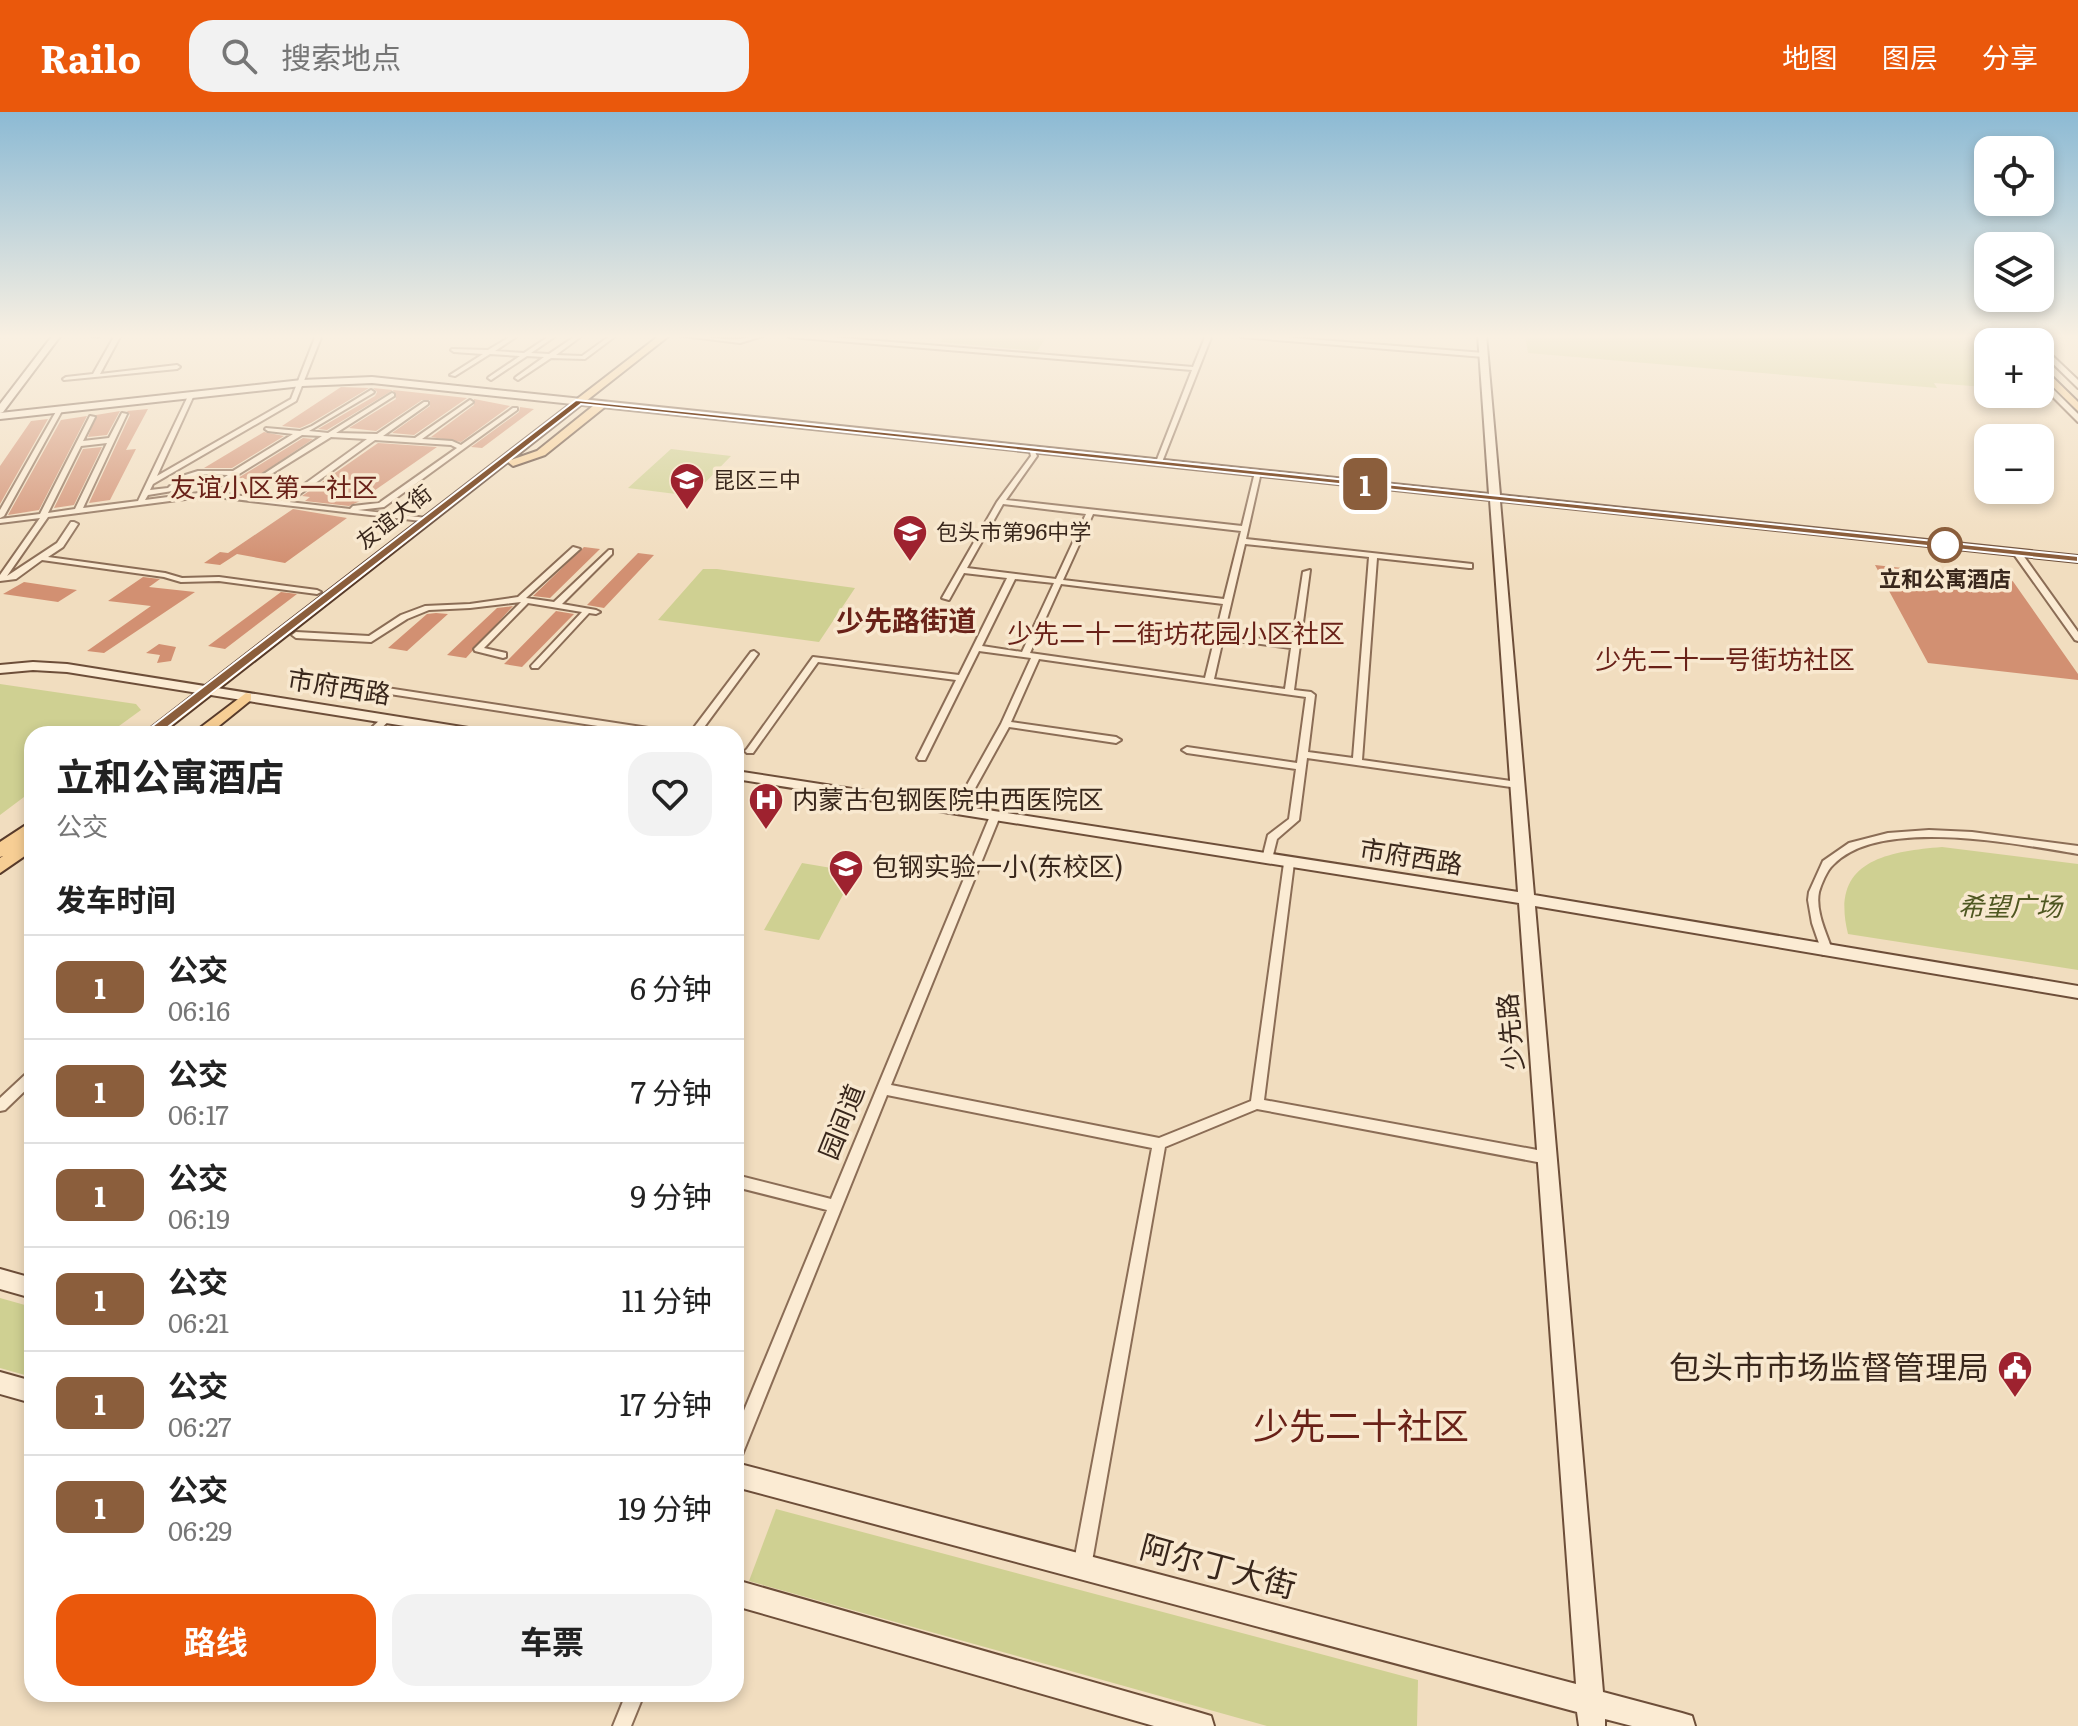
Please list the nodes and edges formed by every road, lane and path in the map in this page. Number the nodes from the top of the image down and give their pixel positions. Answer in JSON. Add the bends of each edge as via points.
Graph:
{"nodes":[{"id":1,"x":49,"y":410,"type":"edge"},
{"id":2,"x":59,"y":410,"type":"edge"},
{"id":3,"x":184,"y":410,"type":"edge"},
{"id":4,"x":276,"y":410,"type":"edge"},
{"id":5,"x":341,"y":410,"type":"edge"},
{"id":6,"x":370,"y":410,"type":"edge"},
{"id":7,"x":415,"y":410,"type":"edge"},
{"id":8,"x":458,"y":410,"type":"edge"},
{"id":9,"x":513,"y":410,"type":"edge"},
{"id":10,"x":571,"y":410,"type":"edge"},
{"id":11,"x":584,"y":410,"type":"edge"},
{"id":12,"x":591,"y":410,"type":"edge"},
{"id":13,"x":659,"y":410,"type":"edge"},
{"id":14,"x":1180,"y":410,"type":"edge"},
{"id":15,"x":1488,"y":410,"type":"edge"},
{"id":16,"x":124,"y":414,"type":"dead end"},
{"id":17,"x":0,"y":416,"type":"edge"},
{"id":18,"x":92,"y":417,"type":"dead end"},
{"id":19,"x":559,"y":422,"type":"junction"},
{"id":20,"x":268,"y":429,"type":"dead end"},
{"id":21,"x":298,"y":433,"type":"junction"},
{"id":22,"x":333,"y":436,"type":"junction"},
{"id":23,"x":378,"y":436,"type":"junction"},
{"id":24,"x":112,"y":440,"type":"junction"},
{"id":25,"x":416,"y":440,"type":"junction"},
{"id":26,"x":78,"y":444,"type":"junction"},
{"id":27,"x":461,"y":447,"type":"junction"},
{"id":28,"x":1031,"y":449,"type":"junction"},
{"id":29,"x":1159,"y":462,"type":"junction"},
{"id":30,"x":513,"y":463,"type":"junction"},
{"id":31,"x":1258,"y":472,"type":"junction"},
{"id":32,"x":233,"y":473,"type":"junction"},
{"id":33,"x":258,"y":480,"type":"dead end"},
{"id":34,"x":151,"y":482,"type":"junction"},
{"id":35,"x":145,"y":493,"type":"junction"},
{"id":36,"x":201,"y":495,"type":"junction"},
{"id":37,"x":1495,"y":498,"type":"junction"},
{"id":38,"x":141,"y":502,"type":"junction"},
{"id":39,"x":284,"y":502,"type":"junction"},
{"id":40,"x":1001,"y":502,"type":"junction"},
{"id":41,"x":349,"y":510,"type":"junction"},
{"id":42,"x":78,"y":511,"type":"junction"},
{"id":43,"x":1090,"y":512,"type":"junction"},
{"id":44,"x":44,"y":515,"type":"junction"},
{"id":45,"x":0,"y":518,"type":"edge"},
{"id":46,"x":427,"y":520,"type":"junction"},
{"id":47,"x":74,"y":524,"type":"dead end"},
{"id":48,"x":1245,"y":529,"type":"junction"},
{"id":49,"x":1242,"y":541,"type":"junction"},
{"id":50,"x":576,"y":549,"type":"dead end"},
{"id":51,"x":609,"y":552,"type":"dead end"},
{"id":52,"x":2017,"y":553,"type":"junction"},
{"id":53,"x":1373,"y":556,"type":"junction"},
{"id":54,"x":41,"y":558,"type":"junction"},
{"id":55,"x":2078,"y":559,"type":"edge"},
{"id":56,"x":1469,"y":566,"type":"dead end"},
{"id":57,"x":962,"y":570,"type":"junction"},
{"id":58,"x":1307,"y":572,"type":"dead end"},
{"id":59,"x":1012,"y":576,"type":"junction"},
{"id":60,"x":346,"y":582,"type":"junction"},
{"id":61,"x":1058,"y":582,"type":"junction"},
{"id":62,"x":317,"y":592,"type":"junction"},
{"id":63,"x":946,"y":598,"type":"dead end"},
{"id":64,"x":523,"y":600,"type":"junction"},
{"id":65,"x":1227,"y":602,"type":"junction"},
{"id":66,"x":555,"y":606,"type":"junction"},
{"id":67,"x":296,"y":635,"type":"junction"},
{"id":68,"x":1219,"y":636,"type":"junction"},
{"id":69,"x":2078,"y":638,"type":"edge"},
{"id":70,"x":1296,"y":646,"type":"junction"},
{"id":71,"x":976,"y":648,"type":"junction"},
{"id":72,"x":754,"y":654,"type":"dead end"},
{"id":73,"x":503,"y":655,"type":"dead end"},
{"id":74,"x":1025,"y":655,"type":"junction"},
{"id":75,"x":1036,"y":657,"type":"junction"},
{"id":76,"x":535,"y":666,"type":"dead end"},
{"id":77,"x":0,"y":669,"type":"edge"},
{"id":78,"x":295,"y":677,"type":"dead end"},
{"id":79,"x":961,"y":678,"type":"junction"},
{"id":80,"x":1209,"y":681,"type":"junction"},
{"id":81,"x":206,"y":690,"type":"junction"},
{"id":82,"x":1289,"y":692,"type":"junction"},
{"id":83,"x":246,"y":697,"type":"junction"},
{"id":84,"x":386,"y":719,"type":"junction"},
{"id":85,"x":1006,"y":724,"type":"junction"},
{"id":86,"x":161,"y":726,"type":"edge"},
{"id":87,"x":175,"y":726,"type":"edge"},
{"id":88,"x":210,"y":726,"type":"edge"},
{"id":89,"x":379,"y":726,"type":"edge"},
{"id":90,"x":430,"y":726,"type":"edge"},
{"id":91,"x":616,"y":726,"type":"edge"},
{"id":92,"x":700,"y":726,"type":"edge"},
{"id":93,"x":1116,"y":740,"type":"dead end"},
{"id":94,"x":1187,"y":750,"type":"dead end"},
{"id":95,"x":750,"y":751,"type":"dead end"},
{"id":96,"x":1303,"y":754,"type":"junction"},
{"id":97,"x":922,"y":758,"type":"dead end"},
{"id":98,"x":1357,"y":762,"type":"junction"},
{"id":99,"x":1301,"y":767,"type":"junction"},
{"id":100,"x":744,"y":776,"type":"edge"},
{"id":101,"x":1518,"y":785,"type":"junction"},
{"id":102,"x":958,"y":810,"type":"junction"},
{"id":103,"x":995,"y":816,"type":"junction"},
{"id":104,"x":24,"y":833,"type":"edge"},
{"id":105,"x":24,"y":849,"type":"edge"},
{"id":106,"x":2078,"y":850,"type":"edge"},
{"id":107,"x":0,"y":851,"type":"edge"},
{"id":108,"x":1267,"y":859,"type":"junction"},
{"id":109,"x":1289,"y":863,"type":"junction"},
{"id":110,"x":0,"y":867,"type":"edge"},
{"id":111,"x":1527,"y":899,"type":"junction"},
{"id":112,"x":1827,"y":952,"type":"junction"},
{"id":113,"x":2074,"y":992,"type":"edge"},
{"id":114,"x":2078,"y":1008,"type":"edge"},
{"id":115,"x":24,"y":1085,"type":"edge"},
{"id":116,"x":883,"y":1089,"type":"junction"},
{"id":117,"x":1257,"y":1104,"type":"junction"},
{"id":118,"x":0,"y":1106,"type":"edge"},
{"id":119,"x":1159,"y":1144,"type":"junction"},
{"id":120,"x":1548,"y":1158,"type":"junction"},
{"id":121,"x":744,"y":1183,"type":"edge"},
{"id":122,"x":835,"y":1206,"type":"junction"},
{"id":123,"x":0,"y":1279,"type":"edge"},
{"id":124,"x":24,"y":1286,"type":"edge"},
{"id":125,"x":0,"y":1383,"type":"edge"},
{"id":126,"x":24,"y":1390,"type":"edge"},
{"id":127,"x":744,"y":1429,"type":"edge"},
{"id":128,"x":744,"y":1477,"type":"edge"},
{"id":129,"x":1082,"y":1567,"type":"junction"},
{"id":130,"x":744,"y":1595,"type":"edge"},
{"id":131,"x":632,"y":1702,"type":"edge"},
{"id":132,"x":1592,"y":1714,"type":"edge"},
{"id":133,"x":622,"y":1726,"type":"edge"},
{"id":134,"x":1201,"y":1726,"type":"edge"},
{"id":135,"x":1682,"y":1726,"type":"edge"}],
"edges":[{"from":1,"to":17,"type":"main road"},
{"from":2,"to":45,"type":"street"},
{"from":3,"to":34,"type":"street"},
{"from":4,"to":34,"type":"street"},
{"from":5,"to":21,"type":"street"},
{"from":6,"to":22,"type":"street"},
{"from":7,"to":23,"type":"street"},
{"from":8,"to":25,"type":"street"},
{"from":9,"to":27,"type":"street"},
{"from":10,"to":19,"type":"main road","name":"友谊大街"},
{"from":11,"to":19,"type":"main road","name":"友谊大街"},
{"from":12,"to":30,"type":"main road","via":[[541,453]]},
{"from":13,"to":28,"type":"main road"},
{"from":14,"to":29,"type":"street"},
{"from":15,"to":37,"type":"main road","name":"少先路"},
{"from":16,"to":24,"type":"street"},
{"from":18,"to":26,"type":"street"},
{"from":19,"to":30,"type":"main road","name":"友谊大街"},
{"from":19,"to":46,"type":"main road","name":"友谊大街"},
{"from":20,"to":21,"type":"street"},
{"from":21,"to":22,"type":"street"},
{"from":21,"to":32,"type":"street"},
{"from":22,"to":23,"type":"street"},
{"from":22,"to":33,"type":"street"},
{"from":23,"to":25,"type":"street"},
{"from":23,"to":39,"type":"street"},
{"from":24,"to":26,"type":"street"},
{"from":24,"to":42,"type":"street"},
{"from":25,"to":27,"type":"street"},
{"from":26,"to":44,"type":"street"},
{"from":27,"to":41,"type":"street","via":[[381,505]]},
{"from":28,"to":29,"type":"main road"},
{"from":28,"to":40,"type":"street","via":[[1034,456]]},
{"from":29,"to":31,"type":"main road"},
{"from":30,"to":67,"type":"main road","name":"友谊大街"},
{"from":31,"to":37,"type":"main road"},
{"from":31,"to":48,"type":"street"},
{"from":32,"to":35,"type":"street","via":[[204,471],[170,490]]},
{"from":32,"to":36,"type":"street"},
{"from":34,"to":35,"type":"street"},
{"from":35,"to":38,"type":"street"},
{"from":36,"to":38,"type":"street"},
{"from":36,"to":39,"type":"street"},
{"from":37,"to":52,"type":"main road"},
{"from":37,"to":101,"type":"main road","name":"少先路"},
{"from":38,"to":42,"type":"street"},
{"from":39,"to":41,"type":"street"},
{"from":40,"to":43,"type":"street"},
{"from":40,"to":57,"type":"street"},
{"from":41,"to":46,"type":"street"},
{"from":42,"to":44,"type":"street"},
{"from":43,"to":48,"type":"street"},
{"from":43,"to":61,"type":"street"},
{"from":44,"to":45,"type":"street"},
{"from":44,"to":54,"type":"street","via":[[1,579]]},
{"from":46,"to":60,"type":"main road","name":"友谊大街"},
{"from":47,"to":54,"type":"street","via":[[64,542]]},
{"from":48,"to":49,"type":"street"},
{"from":49,"to":53,"type":"street"},
{"from":49,"to":65,"type":"street"},
{"from":50,"to":64,"type":"street"},
{"from":51,"to":66,"type":"street"},
{"from":52,"to":55,"type":"main road"},
{"from":52,"to":69,"type":"street"},
{"from":53,"to":56,"type":"street"},
{"from":53,"to":98,"type":"street"},
{"from":54,"to":62,"type":"street","via":[[177,580],[227,580]]},
{"from":57,"to":59,"type":"street"},
{"from":57,"to":63,"type":"street"},
{"from":58,"to":70,"type":"street"},
{"from":59,"to":61,"type":"street"},
{"from":59,"to":71,"type":"street"},
{"from":60,"to":62,"type":"main road"},
{"from":60,"to":81,"type":"main road","name":"友谊大街"},
{"from":61,"to":65,"type":"street"},
{"from":61,"to":74,"type":"street"},
{"from":62,"to":81,"type":"main road"},
{"from":64,"to":66,"type":"street"},
{"from":64,"to":67,"type":"street","via":[[428,608],[371,639]]},
{"from":64,"to":73,"type":"street","via":[[478,649]]},
{"from":65,"to":68,"type":"street"},
{"from":66,"to":76,"type":"street","via":[[591,611]]},
{"from":67,"to":81,"type":"main road","name":"友谊大街"},
{"from":68,"to":70,"type":"street"},
{"from":68,"to":80,"type":"street"},
{"from":70,"to":82,"type":"street"},
{"from":71,"to":74,"type":"street"},
{"from":71,"to":79,"type":"street"},
{"from":72,"to":92,"type":"street"},
{"from":74,"to":75,"type":"street"},
{"from":75,"to":80,"type":"street"},
{"from":75,"to":85,"type":"street"},
{"from":77,"to":81,"type":"main road","name":"市府西路","via":[[52,666]]},
{"from":78,"to":91,"type":"street"},
{"from":79,"to":95,"type":"street","via":[[816,659]]},
{"from":79,"to":97,"type":"street"},
{"from":80,"to":82,"type":"street"},
{"from":81,"to":83,"type":"main road","name":"市府西路"},
{"from":81,"to":86,"type":"main road","name":"友谊大街"},
{"from":81,"to":87,"type":"main road","name":"友谊大街"},
{"from":82,"to":96,"type":"street","via":[[1311,695]]},
{"from":83,"to":84,"type":"main road","name":"市府西路"},
{"from":83,"to":88,"type":"main road"},
{"from":84,"to":89,"type":"street"},
{"from":84,"to":90,"type":"main road","name":"市府西路"},
{"from":85,"to":93,"type":"street"},
{"from":85,"to":102,"type":"street"},
{"from":94,"to":99,"type":"street"},
{"from":96,"to":98,"type":"street"},
{"from":96,"to":99,"type":"street"},
{"from":98,"to":101,"type":"street"},
{"from":99,"to":108,"type":"street","via":[[1294,820],[1272,837]]},
{"from":100,"to":102,"type":"main road","name":"市府西路"},
{"from":101,"to":111,"type":"main road","name":"少先路"},
{"from":102,"to":103,"type":"main road","name":"市府西路"},
{"from":103,"to":108,"type":"main road","name":"市府西路"},
{"from":103,"to":116,"type":"street","name":"园间道"},
{"from":104,"to":107,"type":"main road"},
{"from":105,"to":110,"type":"main road"},
{"from":106,"to":112,"type":"street","via":[[1936,832],[1898,834],[1859,846],[1826,866],[1817,883],[1816,921]]},
{"from":108,"to":109,"type":"main road","name":"市府西路"},
{"from":109,"to":111,"type":"main road","name":"市府西路"},
{"from":109,"to":117,"type":"street"},
{"from":111,"to":112,"type":"main road","name":"市府西路"},
{"from":111,"to":120,"type":"main road","name":"少先路"},
{"from":112,"to":113,"type":"main road","name":"市府西路"},
{"from":113,"to":114,"type":"main road"},
{"from":115,"to":118,"type":"street"},
{"from":116,"to":119,"type":"street"},
{"from":116,"to":122,"type":"street","name":"园间道"},
{"from":117,"to":119,"type":"street"},
{"from":117,"to":120,"type":"street"},
{"from":119,"to":129,"type":"street"},
{"from":120,"to":132,"type":"main road","name":"少先路"},
{"from":121,"to":122,"type":"street"},
{"from":122,"to":127,"type":"street","name":"园间道"},
{"from":123,"to":124,"type":"main road"},
{"from":125,"to":126,"type":"main road"},
{"from":128,"to":129,"type":"main road","name":"阿尔丁大街"},
{"from":129,"to":132,"type":"main road","name":"阿尔丁大街"},
{"from":130,"to":134,"type":"main road"},
{"from":131,"to":133,"type":"street"},
{"from":132,"to":135,"type":"main road","name":"阿尔丁大街"}]}
